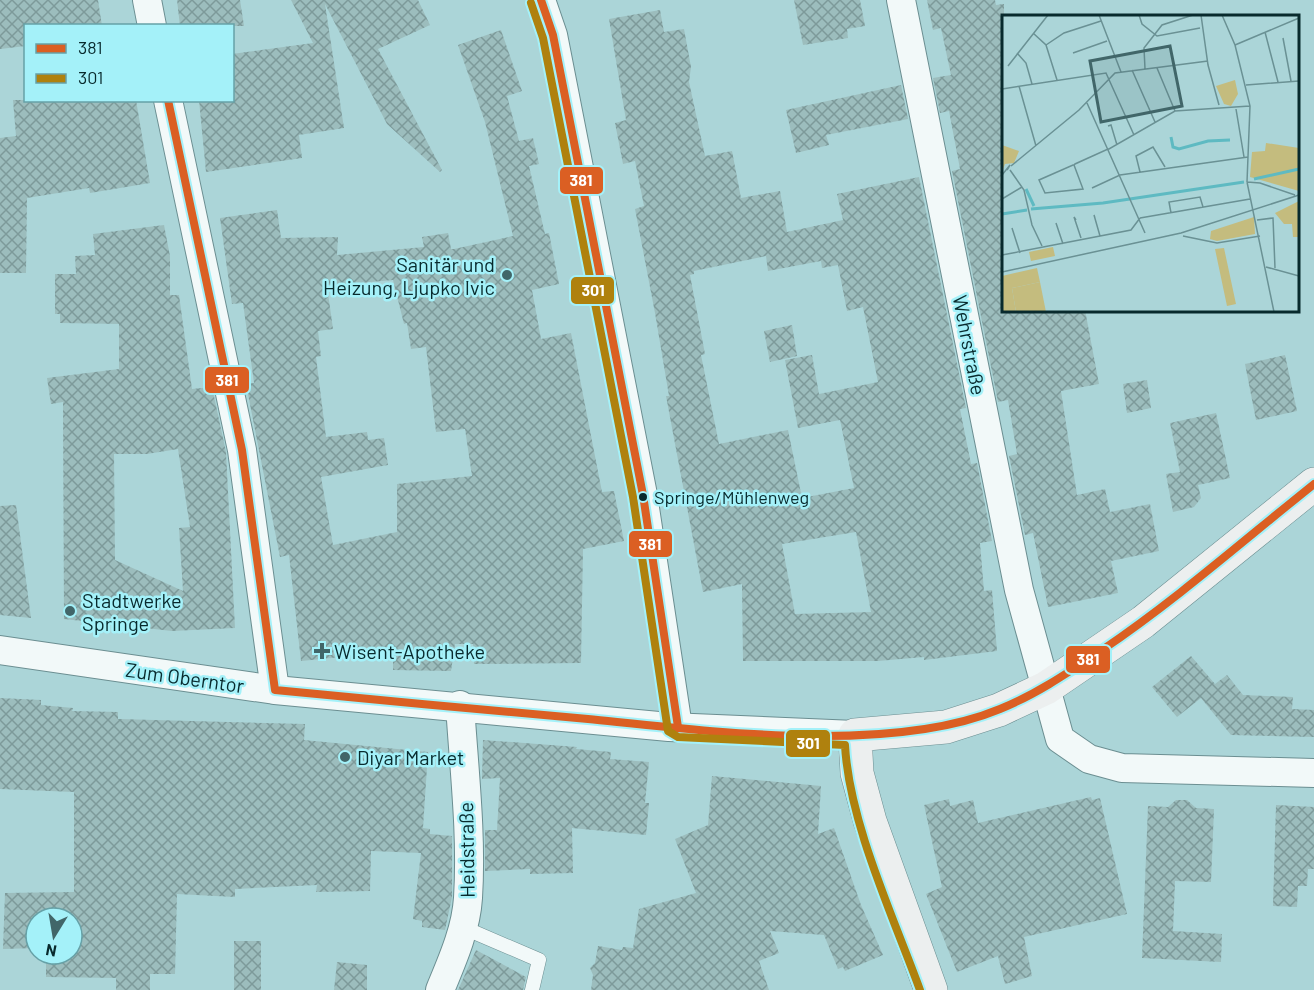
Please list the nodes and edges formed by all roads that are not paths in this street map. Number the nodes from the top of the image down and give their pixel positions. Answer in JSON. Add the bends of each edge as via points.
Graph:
{"nodes":[{"id":1,"x":147,"y":0,"type":"edge"},
{"id":2,"x":541,"y":0,"type":"edge"},
{"id":3,"x":901,"y":0,"type":"edge"},
{"id":4,"x":152,"y":24,"type":"edge"},
{"id":5,"x":168,"y":102,"type":"edge"},
{"id":6,"x":1314,"y":484,"type":"edge"},
{"id":7,"x":0,"y":650,"type":"edge"},
{"id":8,"x":1046,"y":688,"type":"junction"},
{"id":9,"x":275,"y":690,"type":"junction"},
{"id":10,"x":460,"y":705,"type":"junction"},
{"id":11,"x":678,"y":727,"type":"junction"},
{"id":12,"x":855,"y":735,"type":"junction"},
{"id":13,"x":1314,"y":773,"type":"edge"},
{"id":14,"x":462,"y":927,"type":"junction"},
{"id":15,"x":440,"y":990,"type":"edge"},
{"id":16,"x":533,"y":990,"type":"edge"},
{"id":17,"x":931,"y":990,"type":"edge"}],
"edges":[{"from":1,"to":4,"type":"street"},
{"from":2,"to":11,"type":"street","via":[[554,35],[644,495]]},
{"from":3,"to":8,"type":"street","name":"Wehrstraße","via":[[1018,590]]},
{"from":5,"to":9,"type":"street","via":[[242,450]]},
{"from":6,"to":8,"type":"street","name":"Zum Oberntor","via":[[1143,622]]},
{"from":7,"to":9,"type":"street","name":"Zum Oberntor"},
{"from":8,"to":12,"type":"street","name":"Zum Oberntor","via":[[999,710],[946,727]]},
{"from":8,"to":13,"type":"street","name":"Wehrstraße","via":[[1060,739],[1089,759],[1122,768]]},
{"from":9,"to":10,"type":"street","name":"Zum Oberntor"},
{"from":10,"to":11,"type":"street","name":"Zum Oberntor"},
{"from":10,"to":14,"type":"street","name":"Heidstraße","via":[[468,900]]},
{"from":11,"to":12,"type":"street","name":"Zum Oberntor"},
{"from":12,"to":17,"type":"street","via":[[857,774],[870,821]]},
{"from":14,"to":15,"type":"street","name":"Heidstraße"},
{"from":14,"to":16,"type":"lane","via":[[539,960]]}]}
